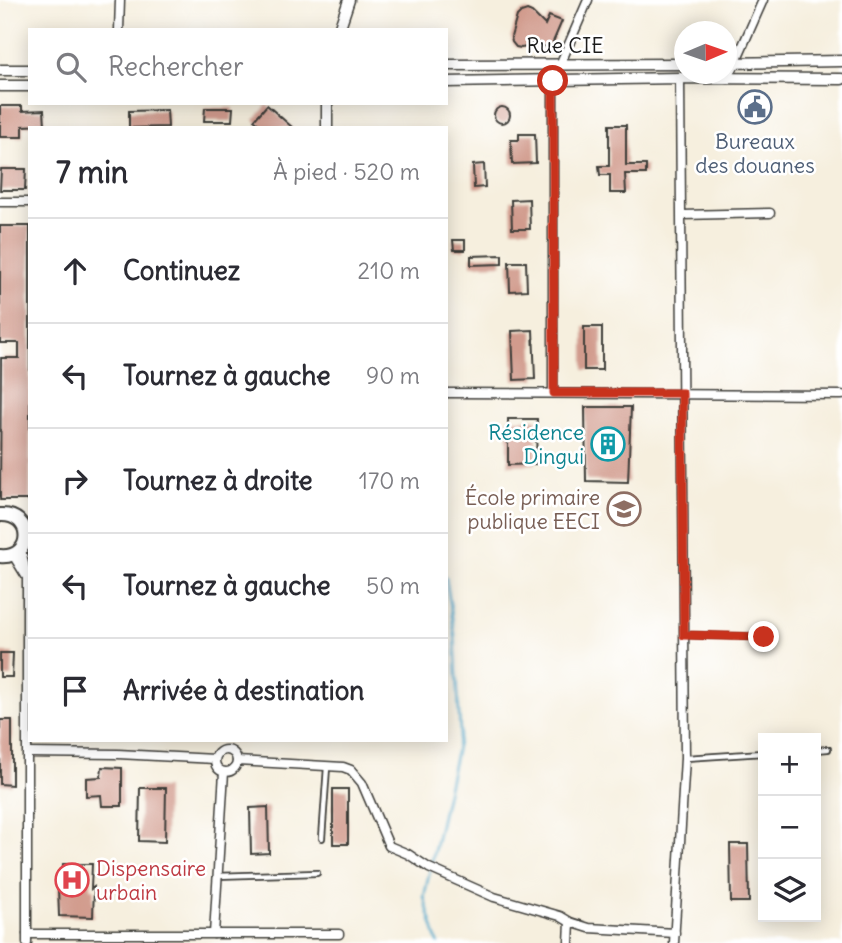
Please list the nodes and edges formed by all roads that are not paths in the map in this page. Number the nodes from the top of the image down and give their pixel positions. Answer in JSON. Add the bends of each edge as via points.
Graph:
{"nodes":[{"id":1,"x":120,"y":0,"type":"edge"},
{"id":2,"x":349,"y":0,"type":"edge"},
{"id":3,"x":588,"y":0,"type":"edge"},
{"id":4,"x":763,"y":0,"type":"edge"},
{"id":5,"x":120,"y":28,"type":"edge"},
{"id":6,"x":340,"y":28,"type":"edge"},
{"id":7,"x":737,"y":50,"type":"edge"},
{"id":8,"x":842,"y":61,"type":"edge"},
{"id":9,"x":737,"y":63,"type":"edge"},
{"id":10,"x":559,"y":64,"type":"junction"},
{"id":11,"x":674,"y":64,"type":"edge"},
{"id":12,"x":448,"y":65,"type":"edge"},
{"id":13,"x":0,"y":70,"type":"edge"},
{"id":14,"x":28,"y":70,"type":"edge"},
{"id":15,"x":674,"y":78,"type":"edge"},
{"id":16,"x":737,"y":79,"type":"edge"},
{"id":17,"x":842,"y":79,"type":"edge"},
{"id":18,"x":553,"y":81,"type":"junction"},
{"id":19,"x":448,"y":82,"type":"edge"},
{"id":20,"x":680,"y":84,"type":"edge"},
{"id":21,"x":0,"y":86,"type":"edge"},
{"id":22,"x":28,"y":86,"type":"edge"},
{"id":23,"x":327,"y":105,"type":"edge"},
{"id":24,"x":327,"y":126,"type":"edge"},
{"id":25,"x":0,"y":202,"type":"edge"},
{"id":26,"x":28,"y":202,"type":"edge"},
{"id":27,"x":770,"y":213,"type":"dead end"},
{"id":28,"x":682,"y":215,"type":"junction"},
{"id":29,"x":448,"y":393,"type":"edge"},
{"id":30,"x":554,"y":393,"type":"junction"},
{"id":31,"x":682,"y":393,"type":"junction"},
{"id":32,"x":842,"y":395,"type":"edge"},
{"id":33,"x":0,"y":515,"type":"edge"},
{"id":34,"x":24,"y":519,"type":"edge"},
{"id":35,"x":18,"y":546,"type":"edge"},
{"id":36,"x":684,"y":635,"type":"junction"},
{"id":37,"x":764,"y":637,"type":"dead end"},
{"id":38,"x":228,"y":742,"type":"edge"},
{"id":39,"x":828,"y":749,"type":"dead end"},
{"id":40,"x":228,"y":750,"type":"junction"},
{"id":41,"x":821,"y":750,"type":"edge"},
{"id":42,"x":28,"y":753,"type":"junction"},
{"id":43,"x":758,"y":753,"type":"edge"},
{"id":44,"x":685,"y":758,"type":"junction"},
{"id":45,"x":215,"y":759,"type":"junction"},
{"id":46,"x":237,"y":761,"type":"junction"},
{"id":47,"x":327,"y":766,"type":"junction"},
{"id":48,"x":224,"y":772,"type":"junction"},
{"id":49,"x":322,"y":838,"type":"dead end"},
{"id":50,"x":317,"y":873,"type":"dead end"},
{"id":51,"x":217,"y":876,"type":"junction"},
{"id":52,"x":570,"y":922,"type":"junction"},
{"id":53,"x":675,"y":933,"type":"junction"},
{"id":54,"x":214,"y":934,"type":"junction"},
{"id":55,"x":339,"y":934,"type":"dead end"},
{"id":56,"x":27,"y":938,"type":"edge"},
{"id":57,"x":569,"y":943,"type":"edge"},
{"id":58,"x":674,"y":943,"type":"edge"}],
"edges":[{"from":1,"to":5,"type":"street"},
{"from":2,"to":6,"type":"street"},
{"from":3,"to":10,"type":"street"},
{"from":4,"to":7,"type":"street"},
{"from":8,"to":9,"type":"street"},
{"from":10,"to":11,"type":"street","name":"Rue CIE"},
{"from":10,"to":12,"type":"street","name":"Rue CIE"},
{"from":10,"to":18,"type":"street"},
{"from":13,"to":14,"type":"street"},
{"from":15,"to":18,"type":"street","name":"Rue CIE"},
{"from":16,"to":17,"type":"street","name":"Rue CIE"},
{"from":18,"to":19,"type":"street","name":"Rue CIE"},
{"from":18,"to":30,"type":"street"},
{"from":20,"to":28,"type":"street"},
{"from":21,"to":22,"type":"street"},
{"from":23,"to":24,"type":"street"},
{"from":25,"to":26,"type":"street"},
{"from":27,"to":28,"type":"street"},
{"from":28,"to":31,"type":"street"},
{"from":29,"to":30,"type":"street"},
{"from":30,"to":31,"type":"street"},
{"from":31,"to":32,"type":"street"},
{"from":31,"to":36,"type":"street"},
{"from":33,"to":34,"type":"main road"},
{"from":34,"to":35,"type":"main road"},
{"from":35,"to":42,"type":"street","via":[[27,578]]},
{"from":36,"to":37,"type":"lane"},
{"from":36,"to":44,"type":"street"},
{"from":38,"to":40,"type":"street"},
{"from":39,"to":41,"type":"lane"},
{"from":40,"to":45,"type":"street"},
{"from":40,"to":46,"type":"street"},
{"from":42,"to":45,"type":"street"},
{"from":42,"to":56,"type":"street"},
{"from":43,"to":44,"type":"lane"},
{"from":44,"to":53,"type":"street"},
{"from":45,"to":48,"type":"street"},
{"from":46,"to":47,"type":"street"},
{"from":46,"to":48,"type":"street","via":[[231,771]]},
{"from":47,"to":49,"type":"lane"},
{"from":47,"to":52,"type":"street","via":[[343,767],[358,777],[389,846],[494,897]]},
{"from":48,"to":51,"type":"street"},
{"from":50,"to":51,"type":"lane"},
{"from":51,"to":54,"type":"street"},
{"from":52,"to":53,"type":"street","via":[[589,928]]},
{"from":52,"to":57,"type":"street"},
{"from":53,"to":58,"type":"street"},
{"from":54,"to":55,"type":"street"},
{"from":54,"to":56,"type":"street"}]}
